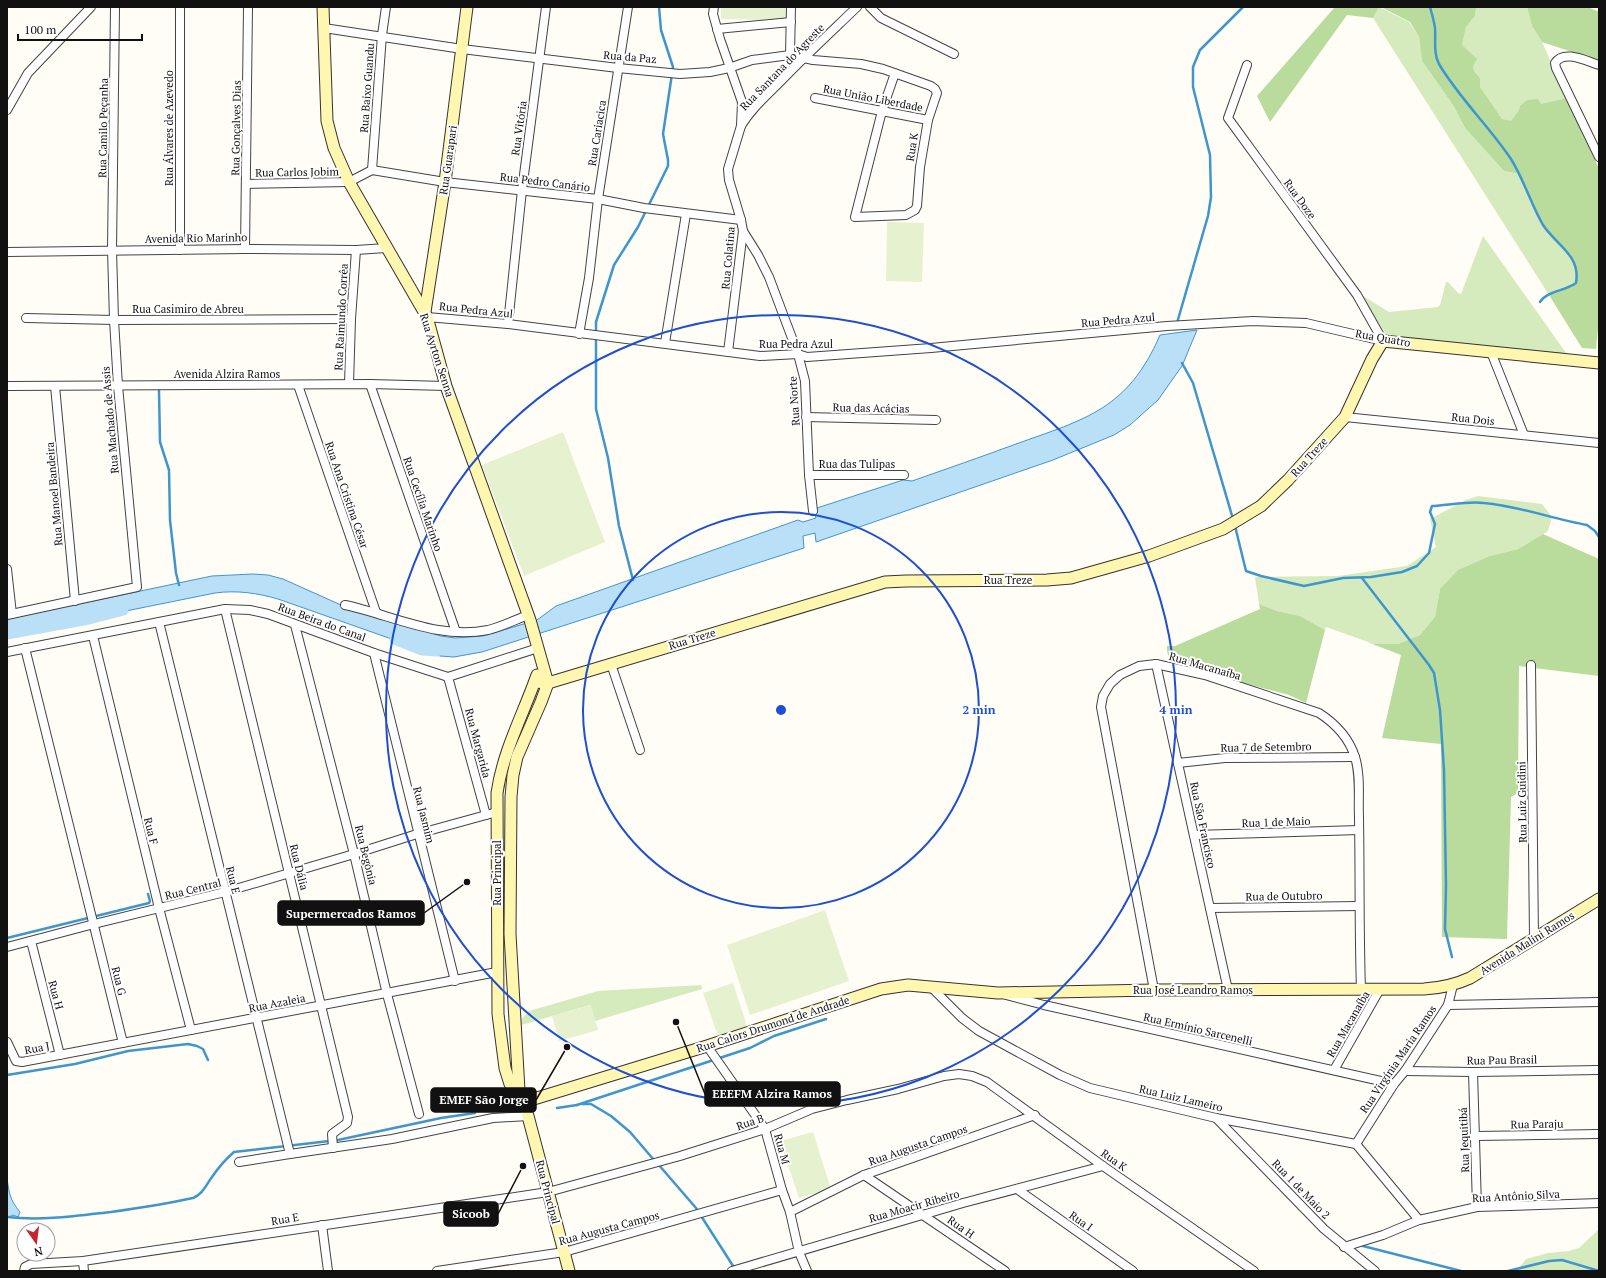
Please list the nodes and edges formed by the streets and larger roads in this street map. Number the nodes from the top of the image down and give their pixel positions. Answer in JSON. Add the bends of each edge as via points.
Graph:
{"nodes":[{"id":1,"x":91,"y":7,"type":"edge"},
{"id":2,"x":115,"y":7,"type":"edge"},
{"id":3,"x":180,"y":7,"type":"edge"},
{"id":4,"x":248,"y":7,"type":"edge"},
{"id":5,"x":323,"y":7,"type":"edge"},
{"id":6,"x":386,"y":7,"type":"edge"},
{"id":7,"x":467,"y":7,"type":"edge"},
{"id":8,"x":546,"y":7,"type":"edge"},
{"id":9,"x":628,"y":7,"type":"edge"},
{"id":10,"x":714,"y":7,"type":"edge"},
{"id":11,"x":791,"y":7,"type":"edge"},
{"id":12,"x":857,"y":7,"type":"edge"},
{"id":13,"x":870,"y":7,"type":"edge"},
{"id":14,"x":791,"y":22,"type":"junction"},
{"id":15,"x":324,"y":28,"type":"junction"},
{"id":16,"x":717,"y":29,"type":"junction"},
{"id":17,"x":382,"y":35,"type":"junction"},
{"id":18,"x":462,"y":49,"type":"junction"},
{"id":19,"x":954,"y":54,"type":"dead end"},
{"id":20,"x":790,"y":55,"type":"junction"},
{"id":21,"x":540,"y":58,"type":"junction"},
{"id":22,"x":802,"y":58,"type":"junction"},
{"id":23,"x":1247,"y":65,"type":"dead end"},
{"id":24,"x":1599,"y":65,"type":"edge"},
{"id":25,"x":618,"y":68,"type":"junction"},
{"id":26,"x":729,"y":68,"type":"junction"},
{"id":27,"x":895,"y":73,"type":"junction"},
{"id":28,"x":931,"y":86,"type":"joint"},
{"id":29,"x":815,"y":98,"type":"dead end"},
{"id":30,"x":7,"y":110,"type":"edge"},
{"id":31,"x":882,"y":111,"type":"junction"},
{"id":32,"x":928,"y":120,"type":"junction"},
{"id":33,"x":741,"y":126,"type":"junction"},
{"id":34,"x":1599,"y":157,"type":"edge"},
{"id":35,"x":372,"y":170,"type":"junction"},
{"id":36,"x":349,"y":182,"type":"junction"},
{"id":37,"x":445,"y":182,"type":"junction"},
{"id":38,"x":246,"y":184,"type":"junction"},
{"id":39,"x":522,"y":190,"type":"junction"},
{"id":40,"x":598,"y":199,"type":"junction"},
{"id":41,"x":686,"y":214,"type":"junction"},
{"id":42,"x":741,"y":220,"type":"junction"},
{"id":43,"x":743,"y":231,"type":"junction"},
{"id":44,"x":386,"y":248,"type":"junction"},
{"id":45,"x":245,"y":249,"type":"junction"},
{"id":46,"x":112,"y":250,"type":"junction"},
{"id":47,"x":180,"y":250,"type":"junction"},
{"id":48,"x":356,"y":250,"type":"junction"},
{"id":49,"x":7,"y":252,"type":"edge"},
{"id":50,"x":426,"y":314,"type":"junction"},
{"id":51,"x":26,"y":318,"type":"dead end"},
{"id":52,"x":351,"y":319,"type":"junction"},
{"id":53,"x":114,"y":320,"type":"junction"},
{"id":54,"x":508,"y":324,"type":"junction"},
{"id":55,"x":1167,"y":326,"type":"joint"},
{"id":56,"x":579,"y":334,"type":"junction"},
{"id":57,"x":1383,"y":341,"type":"junction"},
{"id":58,"x":664,"y":343,"type":"junction"},
{"id":59,"x":728,"y":352,"type":"junction"},
{"id":60,"x":1491,"y":352,"type":"junction"},
{"id":61,"x":798,"y":354,"type":"junction"},
{"id":62,"x":1599,"y":363,"type":"edge"},
{"id":63,"x":298,"y":384,"type":"junction"},
{"id":64,"x":349,"y":384,"type":"junction"},
{"id":65,"x":370,"y":384,"type":"junction"},
{"id":66,"x":7,"y":386,"type":"edge"},
{"id":67,"x":55,"y":386,"type":"junction"},
{"id":68,"x":118,"y":386,"type":"junction"},
{"id":69,"x":446,"y":386,"type":"junction"},
{"id":70,"x":1345,"y":417,"type":"junction"},
{"id":71,"x":806,"y":418,"type":"junction"},
{"id":72,"x":936,"y":420,"type":"dead end"},
{"id":73,"x":1524,"y":435,"type":"junction"},
{"id":74,"x":1599,"y":443,"type":"edge"},
{"id":75,"x":810,"y":475,"type":"junction"},
{"id":76,"x":904,"y":475,"type":"dead end"},
{"id":77,"x":813,"y":511,"type":"dead end"},
{"id":78,"x":7,"y":569,"type":"edge"},
{"id":79,"x":75,"y":600,"type":"junction"},
{"id":80,"x":345,"y":605,"type":"dead end"},
{"id":81,"x":225,"y":609,"type":"junction"},
{"id":82,"x":376,"y":612,"type":"junction"},
{"id":83,"x":10,"y":615,"type":"edge"},
{"id":84,"x":529,"y":617,"type":"junction"},
{"id":85,"x":159,"y":622,"type":"junction"},
{"id":86,"x":296,"y":625,"type":"junction"},
{"id":87,"x":456,"y":632,"type":"junction"},
{"id":88,"x":93,"y":636,"type":"junction"},
{"id":89,"x":25,"y":648,"type":"junction"},
{"id":90,"x":538,"y":648,"type":"junction"},
{"id":91,"x":7,"y":652,"type":"edge"},
{"id":92,"x":374,"y":653,"type":"junction"},
{"id":93,"x":611,"y":664,"type":"junction"},
{"id":94,"x":1156,"y":664,"type":"junction"},
{"id":95,"x":1531,"y":665,"type":"dead end"},
{"id":96,"x":448,"y":677,"type":"junction"},
{"id":97,"x":535,"y":682,"type":"junction"},
{"id":98,"x":548,"y":683,"type":"junction"},
{"id":99,"x":640,"y":750,"type":"dead end"},
{"id":100,"x":1355,"y":757,"type":"junction"},
{"id":101,"x":1178,"y":763,"type":"junction"},
{"id":102,"x":491,"y":813,"type":"junction"},
{"id":103,"x":1359,"y":830,"type":"junction"},
{"id":104,"x":417,"y":834,"type":"junction"},
{"id":105,"x":1194,"y":836,"type":"junction"},
{"id":106,"x":354,"y":854,"type":"junction"},
{"id":107,"x":290,"y":873,"type":"junction"},
{"id":108,"x":225,"y":892,"type":"junction"},
{"id":109,"x":1599,"y":899,"type":"edge"},
{"id":110,"x":1359,"y":906,"type":"junction"},
{"id":111,"x":159,"y":908,"type":"junction"},
{"id":112,"x":1210,"y":908,"type":"junction"},
{"id":113,"x":94,"y":924,"type":"junction"},
{"id":114,"x":1534,"y":938,"type":"junction"},
{"id":115,"x":30,"y":941,"type":"junction"},
{"id":116,"x":7,"y":947,"type":"edge"},
{"id":117,"x":497,"y":972,"type":"junction"},
{"id":118,"x":454,"y":981,"type":"junction"},
{"id":119,"x":1453,"y":985,"type":"junction"},
{"id":120,"x":932,"y":988,"type":"junction"},
{"id":121,"x":1361,"y":989,"type":"junction"},
{"id":122,"x":1380,"y":989,"type":"junction"},
{"id":123,"x":1154,"y":990,"type":"junction"},
{"id":124,"x":1228,"y":990,"type":"junction"},
{"id":125,"x":998,"y":993,"type":"junction"},
{"id":126,"x":387,"y":994,"type":"junction"},
{"id":127,"x":1599,"y":1002,"type":"edge"},
{"id":128,"x":1448,"y":1005,"type":"junction"},
{"id":129,"x":321,"y":1006,"type":"junction"},
{"id":130,"x":256,"y":1018,"type":"junction"},
{"id":131,"x":191,"y":1030,"type":"junction"},
{"id":132,"x":7,"y":1042,"type":"edge"},
{"id":133,"x":123,"y":1043,"type":"junction"},
{"id":134,"x":707,"y":1046,"type":"junction"},
{"id":135,"x":60,"y":1054,"type":"junction"},
{"id":136,"x":1334,"y":1070,"type":"junction"},
{"id":137,"x":1599,"y":1070,"type":"edge"},
{"id":138,"x":1404,"y":1071,"type":"junction"},
{"id":139,"x":1473,"y":1072,"type":"junction"},
{"id":140,"x":959,"y":1074,"type":"joint"},
{"id":141,"x":1394,"y":1084,"type":"junction"},
{"id":142,"x":518,"y":1090,"type":"junction"},
{"id":143,"x":526,"y":1109,"type":"junction"},
{"id":144,"x":419,"y":1114,"type":"dead end"},
{"id":145,"x":1035,"y":1115,"type":"junction"},
{"id":146,"x":1216,"y":1118,"type":"junction"},
{"id":147,"x":765,"y":1129,"type":"junction"},
{"id":148,"x":1599,"y":1134,"type":"edge"},
{"id":149,"x":1476,"y":1136,"type":"junction"},
{"id":150,"x":332,"y":1143,"type":"junction"},
{"id":151,"x":1356,"y":1144,"type":"junction"},
{"id":152,"x":289,"y":1149,"type":"junction"},
{"id":153,"x":239,"y":1162,"type":"dead end"},
{"id":154,"x":1103,"y":1166,"type":"junction"},
{"id":155,"x":864,"y":1175,"type":"junction"},
{"id":156,"x":1017,"y":1189,"type":"junction"},
{"id":157,"x":782,"y":1190,"type":"junction"},
{"id":158,"x":548,"y":1192,"type":"junction"},
{"id":159,"x":1599,"y":1203,"type":"edge"},
{"id":160,"x":1477,"y":1207,"type":"junction"},
{"id":161,"x":790,"y":1212,"type":"junction"},
{"id":162,"x":923,"y":1215,"type":"junction"},
{"id":163,"x":1418,"y":1220,"type":"junction"},
{"id":164,"x":322,"y":1225,"type":"junction"},
{"id":165,"x":1344,"y":1247,"type":"junction"},
{"id":166,"x":564,"y":1252,"type":"junction"},
{"id":167,"x":800,"y":1252,"type":"junction"},
{"id":168,"x":83,"y":1261,"type":"junction"},
{"id":169,"x":24,"y":1269,"type":"edge"},
{"id":170,"x":84,"y":1271,"type":"edge"},
{"id":171,"x":328,"y":1271,"type":"edge"},
{"id":172,"x":438,"y":1271,"type":"edge"},
{"id":173,"x":568,"y":1271,"type":"edge"},
{"id":174,"x":732,"y":1271,"type":"edge"},
{"id":175,"x":807,"y":1271,"type":"edge"},
{"id":176,"x":1002,"y":1271,"type":"edge"},
{"id":177,"x":1133,"y":1271,"type":"edge"},
{"id":178,"x":1254,"y":1271,"type":"edge"},
{"id":179,"x":1375,"y":1271,"type":"edge"}],
"edges":[{"from":1,"to":30,"type":"street","via":[[28,73]]},
{"from":2,"to":46,"type":"street","name":"Rua Camilo Peçanha"},
{"from":3,"to":47,"type":"street","name":"Rua Álvares de Azevedo"},
{"from":4,"to":38,"type":"street","name":"Rua Gonçalves Dias"},
{"from":5,"to":15,"type":"street","name":"Rua Ayrton Senna"},
{"from":6,"to":17,"type":"street","name":"Rua Baixo Guandu"},
{"from":7,"to":18,"type":"street","name":"Rua Guarapari"},
{"from":8,"to":21,"type":"street","name":"Rua Vitória"},
{"from":9,"to":25,"type":"street","name":"Rua Cariacica"},
{"from":10,"to":16,"type":"street","name":"Rua Colatina"},
{"from":11,"to":14,"type":"street"},
{"from":12,"to":22,"type":"street","name":"Rua Santana do Agreste"},
{"from":13,"to":19,"type":"street","via":[[881,18]]},
{"from":14,"to":16,"type":"street"},
{"from":14,"to":20,"type":"street"},
{"from":15,"to":17,"type":"street","name":"Rua da Paz"},
{"from":15,"to":36,"type":"street","name":"Rua Ayrton Senna","via":[[328,121],[334,148]]},
{"from":16,"to":26,"type":"street","name":"Rua Colatina"},
{"from":17,"to":18,"type":"street","name":"Rua da Paz"},
{"from":17,"to":35,"type":"street","name":"Rua Baixo Guandu"},
{"from":18,"to":21,"type":"street","name":"Rua da Paz"},
{"from":18,"to":37,"type":"street","name":"Rua Guarapari"},
{"from":20,"to":22,"type":"street","name":"Rua da Paz"},
{"from":20,"to":26,"type":"street","name":"Rua da Paz","via":[[752,60]]},
{"from":21,"to":25,"type":"street","name":"Rua da Paz"},
{"from":21,"to":39,"type":"street","name":"Rua Vitória"},
{"from":22,"to":27,"type":"street","name":"Rua da Paz","via":[[861,64]]},
{"from":22,"to":33,"type":"street","name":"Rua Santana do Agreste","via":[[747,116]]},
{"from":23,"to":57,"type":"street","name":"Rua Doze","via":[[1228,118],[1357,295]]},
{"from":24,"to":34,"type":"street","via":[[1564,56],[1558,58],[1555,63]]},
{"from":25,"to":26,"type":"street","name":"Rua da Paz","via":[[680,74]]},
{"from":25,"to":40,"type":"street","name":"Rua Cariacica"},
{"from":26,"to":33,"type":"street","name":"Rua Colatina","via":[[742,102]]},
{"from":27,"to":28,"type":"street","name":"Rua da Paz"},
{"from":27,"to":31,"type":"street"},
{"from":28,"to":32,"type":"street","name":"Rua K","via":[[936,93]]},
{"from":29,"to":31,"type":"street","name":"Rua União Liberdade"},
{"from":31,"to":32,"type":"street","name":"Rua União Liberdade"},
{"from":31,"to":32,"type":"street","name":"Rua K","via":[[855,217],[906,215],[917,206]]},
{"from":33,"to":42,"type":"street","name":"Rua Colatina","via":[[728,169]]},
{"from":35,"to":36,"type":"street"},
{"from":35,"to":37,"type":"street","name":"Rua Pedro Canário"},
{"from":36,"to":38,"type":"street","name":"Rua Carlos Jobim"},
{"from":36,"to":44,"type":"street","name":"Rua Ayrton Senna"},
{"from":37,"to":39,"type":"street","name":"Rua Pedro Canário"},
{"from":37,"to":50,"type":"street","name":"Rua Guarapari"},
{"from":38,"to":45,"type":"street","name":"Rua Gonçalves Dias"},
{"from":39,"to":40,"type":"street","name":"Rua Pedro Canário"},
{"from":39,"to":54,"type":"street","name":"Rua Vitória"},
{"from":40,"to":41,"type":"street","name":"Rua Pedro Canário"},
{"from":40,"to":56,"type":"street","name":"Rua Cariacica","via":[[589,278]]},
{"from":41,"to":42,"type":"street","name":"Rua Pedro Canário"},
{"from":41,"to":58,"type":"street"},
{"from":42,"to":43,"type":"street","name":"Rua Colatina"},
{"from":43,"to":59,"type":"street","name":"Rua Colatina"},
{"from":43,"to":61,"type":"street","name":"Rua Norte","via":[[769,278]]},
{"from":44,"to":48,"type":"street","name":"Avenida Rio Marinho"},
{"from":44,"to":50,"type":"street","name":"Rua Ayrton Senna"},
{"from":45,"to":47,"type":"street","name":"Avenida Rio Marinho"},
{"from":45,"to":48,"type":"street","name":"Avenida Rio Marinho"},
{"from":46,"to":47,"type":"street","name":"Avenida Rio Marinho"},
{"from":46,"to":49,"type":"street","name":"Avenida Rio Marinho"},
{"from":46,"to":53,"type":"street","name":"Rua Machado de Assis"},
{"from":48,"to":52,"type":"street","name":"Rua Raimundo Corrêa"},
{"from":50,"to":54,"type":"street","name":"Rua Pedra Azul"},
{"from":50,"to":69,"type":"street","name":"Rua Ayrton Senna"},
{"from":51,"to":53,"type":"street","name":"Rua Casimiro de Abreu"},
{"from":52,"to":53,"type":"street","name":"Rua Casimiro de Abreu"},
{"from":52,"to":64,"type":"street","name":"Rua Raimundo Corrêa"},
{"from":53,"to":68,"type":"street","name":"Rua Machado de Assis"},
{"from":54,"to":56,"type":"street","name":"Rua Pedra Azul"},
{"from":55,"to":57,"type":"street","name":"Rua Quatro","via":[[1253,321],[1306,323]]},
{"from":55,"to":61,"type":"street","name":"Rua Pedra Azul","via":[[932,348],[807,357]]},
{"from":56,"to":58,"type":"street","name":"Rua Pedra Azul"},
{"from":57,"to":60,"type":"street","name":"Rua Quatro"},
{"from":57,"to":70,"type":"street","name":"Rua Treze"},
{"from":58,"to":59,"type":"street","name":"Rua Pedra Azul"},
{"from":59,"to":61,"type":"street","name":"Rua Pedra Azul","via":[[760,356]]},
{"from":60,"to":62,"type":"street","name":"Rua Quatro"},
{"from":60,"to":73,"type":"street"},
{"from":61,"to":71,"type":"street","name":"Rua Norte","via":[[805,381]]},
{"from":63,"to":64,"type":"street","name":"Avenida Alzira Ramos"},
{"from":63,"to":68,"type":"street","name":"Avenida Alzira Ramos"},
{"from":63,"to":82,"type":"street","name":"Rua Ana Cristina César"},
{"from":64,"to":65,"type":"street","name":"Avenida Alzira Ramos"},
{"from":65,"to":69,"type":"street","name":"Avenida Alzira Ramos"},
{"from":65,"to":87,"type":"street","name":"Rua Cecília Marinho"},
{"from":66,"to":67,"type":"street","name":"Avenida Alzira Ramos"},
{"from":67,"to":68,"type":"street","name":"Avenida Alzira Ramos"},
{"from":67,"to":79,"type":"street","name":"Rua Manoel Bandeira"},
{"from":68,"to":79,"type":"street","name":"Rua Machado de Assis","via":[[137,587]]},
{"from":69,"to":84,"type":"street","name":"Rua Ayrton Senna"},
{"from":70,"to":73,"type":"street","name":"Rua Dois"},
{"from":70,"to":93,"type":"street","name":"Rua Treze","via":[[1261,506],[1222,529],[1149,556],[1071,578],[885,582]]},
{"from":71,"to":72,"type":"street","name":"Rua das Acácias"},
{"from":71,"to":75,"type":"street","name":"Rua Norte"},
{"from":73,"to":74,"type":"street","name":"Rua Dois"},
{"from":75,"to":76,"type":"street","name":"Rua das Tulipas"},
{"from":75,"to":77,"type":"street","name":"Rua Norte"},
{"from":78,"to":83,"type":"street"},
{"from":79,"to":83,"type":"street"},
{"from":80,"to":82,"type":"street"},
{"from":81,"to":85,"type":"street","name":"Rua Beira do Canal"},
{"from":81,"to":86,"type":"street","name":"Rua Beira do Canal","via":[[268,614]]},
{"from":81,"to":107,"type":"street","name":"Rua Dália"},
{"from":82,"to":87,"type":"street","via":[[413,625]]},
{"from":84,"to":87,"type":"street","via":[[490,629]]},
{"from":84,"to":90,"type":"street","name":"Rua Ayrton Senna"},
{"from":85,"to":88,"type":"street","name":"Rua Beira do Canal"},
{"from":85,"to":108,"type":"street","name":"Rua E"},
{"from":86,"to":92,"type":"street","name":"Rua Beira do Canal"},
{"from":86,"to":106,"type":"street","name":"Rua Begônia"},
{"from":88,"to":89,"type":"street","name":"Rua Beira do Canal"},
{"from":88,"to":111,"type":"street","name":"Rua F"},
{"from":89,"to":91,"type":"street","name":"Rua Beira do Canal"},
{"from":89,"to":113,"type":"street","name":"Rua G"},
{"from":90,"to":96,"type":"street"},
{"from":90,"to":97,"type":"street","name":"Rua Principal"},
{"from":90,"to":98,"type":"street"},
{"from":92,"to":96,"type":"street","name":"Rua Beira do Canal"},
{"from":92,"to":104,"type":"street","name":"Rua Jasmim"},
{"from":93,"to":98,"type":"street","name":"Rua Treze"},
{"from":93,"to":99,"type":"street"},
{"from":94,"to":100,"type":"street","name":"Rua Macanaíba","via":[[1205,676],[1319,713],[1340,729]]},
{"from":94,"to":101,"type":"street","name":"Rua São Francisco"},
{"from":94,"to":123,"type":"street","name":"Rua Macanaíba","via":[[1139,666],[1120,675],[1110,684],[1101,707]]},
{"from":95,"to":114,"type":"street","name":"Rua Luiz Guidini"},
{"from":96,"to":102,"type":"street","name":"Rua Margarida"},
{"from":97,"to":98,"type":"street"},
{"from":97,"to":102,"type":"street","name":"Rua Principal","via":[[501,770]]},
{"from":98,"to":142,"type":"street","name":"Rua Principal","via":[[512,775],[510,797],[510,934]]},
{"from":100,"to":101,"type":"street","name":"Rua 7 de Setembro","via":[[1225,758]]},
{"from":100,"to":103,"type":"street","name":"Rua Macanaíba","via":[[1359,782]]},
{"from":101,"to":105,"type":"street","name":"Rua São Francisco"},
{"from":102,"to":104,"type":"street","name":"Rua Central"},
{"from":102,"to":117,"type":"street","name":"Rua Principal"},
{"from":103,"to":105,"type":"street","name":"Rua 1 de Maio"},
{"from":103,"to":110,"type":"street","name":"Rua Macanaíba"},
{"from":104,"to":106,"type":"street","name":"Rua Central"},
{"from":104,"to":118,"type":"street","name":"Rua Jasmim"},
{"from":105,"to":112,"type":"street","name":"Rua São Francisco"},
{"from":106,"to":107,"type":"street","name":"Rua Central"},
{"from":106,"to":126,"type":"street","name":"Rua Begônia"},
{"from":107,"to":108,"type":"street","name":"Rua Central"},
{"from":107,"to":129,"type":"street","name":"Rua Dália"},
{"from":108,"to":111,"type":"street","name":"Rua Central"},
{"from":108,"to":130,"type":"street","name":"Rua E"},
{"from":109,"to":114,"type":"street","name":"Avenida Malini Ramos"},
{"from":110,"to":112,"type":"street","name":"Rua de Outubro"},
{"from":110,"to":121,"type":"street","name":"Rua Macanaíba"},
{"from":111,"to":113,"type":"street","name":"Rua Central"},
{"from":111,"to":131,"type":"street","name":"Rua F"},
{"from":112,"to":124,"type":"street","name":"Rua São Francisco"},
{"from":113,"to":115,"type":"street","name":"Rua Central"},
{"from":113,"to":133,"type":"street","name":"Rua G"},
{"from":114,"to":119,"type":"street","name":"Avenida Malini Ramos","via":[[1470,978]]},
{"from":115,"to":116,"type":"street"},
{"from":115,"to":135,"type":"street","name":"Rua H"},
{"from":117,"to":118,"type":"street","name":"Rua Azaleia"},
{"from":117,"to":142,"type":"street","name":"Rua Principal","via":[[498,1014],[505,1068],[510,1084]]},
{"from":118,"to":126,"type":"street","name":"Rua Azaleia"},
{"from":119,"to":122,"type":"street","name":"Rua José Leandro Ramos","via":[[1424,989]]},
{"from":119,"to":128,"type":"street","name":"Rua Virgínia Maria Ramos"},
{"from":120,"to":125,"type":"street","name":"Rua José Leandro Ramos"},
{"from":120,"to":134,"type":"street","name":"Rua Calors Drumond de Andrade","via":[[897,985],[881,989]]},
{"from":120,"to":146,"type":"street","name":"Rua Luiz Lameiro","via":[[979,1031],[1075,1082],[1090,1088]]},
{"from":121,"to":122,"type":"street","name":"Rua José Leandro Ramos"},
{"from":121,"to":124,"type":"street","name":"Rua José Leandro Ramos"},
{"from":122,"to":136,"type":"street","name":"Rua Macanaíba"},
{"from":123,"to":124,"type":"street","name":"Rua José Leandro Ramos"},
{"from":123,"to":125,"type":"street","name":"Rua José Leandro Ramos"},
{"from":125,"to":136,"type":"street","name":"Rua Ermínio Sarcenelli"},
{"from":126,"to":129,"type":"street","name":"Rua Azaleia"},
{"from":126,"to":144,"type":"street","name":"Rua Begônia"},
{"from":127,"to":128,"type":"street"},
{"from":128,"to":138,"type":"street","name":"Rua Virgínia Maria Ramos"},
{"from":129,"to":130,"type":"street","name":"Rua Azaleia"},
{"from":129,"to":150,"type":"street","name":"Rua Dália","via":[[348,1117],[347,1123],[334,1132]]},
{"from":130,"to":131,"type":"street","name":"Rua Azaleia"},
{"from":130,"to":152,"type":"street","name":"Rua E"},
{"from":131,"to":133,"type":"street","name":"Rua Azaleia"},
{"from":132,"to":135,"type":"street","name":"Rua J","via":[[16,1061]]},
{"from":133,"to":135,"type":"street","name":"Rua Azaleia"},
{"from":134,"to":143,"type":"street","name":"Rua Calors Drumond de Andrade"},
{"from":134,"to":147,"type":"street","name":"Rua M"},
{"from":136,"to":141,"type":"street","name":"Rua Ermínio Sarcenelli"},
{"from":137,"to":139,"type":"street","name":"Rua Pau Brasil"},
{"from":138,"to":139,"type":"street","name":"Rua Pau Brasil"},
{"from":138,"to":141,"type":"street","name":"Rua Virgínia Maria Ramos"},
{"from":139,"to":149,"type":"street","name":"Rua Jequitibá"},
{"from":140,"to":145,"type":"street","name":"Rua K","via":[[987,1082]]},
{"from":140,"to":147,"type":"street","name":"Rua B","via":[[812,1109]]},
{"from":141,"to":151,"type":"street","name":"Rua Virgínia Maria Ramos"},
{"from":142,"to":143,"type":"street","name":"Rua Principal"},
{"from":143,"to":150,"type":"street","via":[[392,1139]]},
{"from":143,"to":158,"type":"street","name":"Rua Principal"},
{"from":145,"to":154,"type":"street","name":"Rua K"},
{"from":145,"to":155,"type":"street","name":"Rua Augusta Campos"},
{"from":146,"to":151,"type":"street","name":"Rua Luiz Lameiro"},
{"from":146,"to":165,"type":"street","name":"Rua 1 de Maio 2"},
{"from":147,"to":157,"type":"street","name":"Rua M"},
{"from":147,"to":158,"type":"street","name":"Rua B","via":[[680,1156]]},
{"from":148,"to":149,"type":"street","name":"Rua Paraju"},
{"from":149,"to":160,"type":"street","name":"Rua Jequitibá"},
{"from":150,"to":152,"type":"street"},
{"from":151,"to":163,"type":"street"},
{"from":152,"to":153,"type":"street"},
{"from":154,"to":156,"type":"street","name":"Rua Moacir Ribeiro"},
{"from":154,"to":178,"type":"street","name":"Rua K"},
{"from":155,"to":161,"type":"street","name":"Rua Augusta Campos"},
{"from":155,"to":162,"type":"street","name":"Rua H"},
{"from":156,"to":162,"type":"street","name":"Rua Moacir Ribeiro"},
{"from":156,"to":177,"type":"street","name":"Rua I"},
{"from":157,"to":161,"type":"street","name":"Rua M"},
{"from":157,"to":166,"type":"street","name":"Rua Augusta Campos"},
{"from":158,"to":164,"type":"street","name":"Rua E"},
{"from":158,"to":166,"type":"street","name":"Rua Principal"},
{"from":159,"to":160,"type":"street","name":"Rua Antônio Silva"},
{"from":160,"to":163,"type":"street","name":"Rua Antônio Silva"},
{"from":161,"to":167,"type":"street","name":"Rua M"},
{"from":162,"to":167,"type":"street","name":"Rua Moacir Ribeiro"},
{"from":162,"to":176,"type":"street","name":"Rua H"},
{"from":163,"to":165,"type":"street","name":"Rua Antônio Silva","via":[[1383,1235]]},
{"from":164,"to":168,"type":"street","name":"Rua E"},
{"from":164,"to":171,"type":"street"},
{"from":165,"to":179,"type":"street","name":"Rua 1 de Maio 2"},
{"from":166,"to":172,"type":"street","name":"Rua Augusta Campos"},
{"from":166,"to":173,"type":"street","name":"Rua Principal"},
{"from":167,"to":174,"type":"street","name":"Rua Moacir Ribeiro"},
{"from":167,"to":175,"type":"street","name":"Rua M"},
{"from":168,"to":169,"type":"street","name":"Rua E","via":[[31,1264]]},
{"from":168,"to":170,"type":"street"}]}
